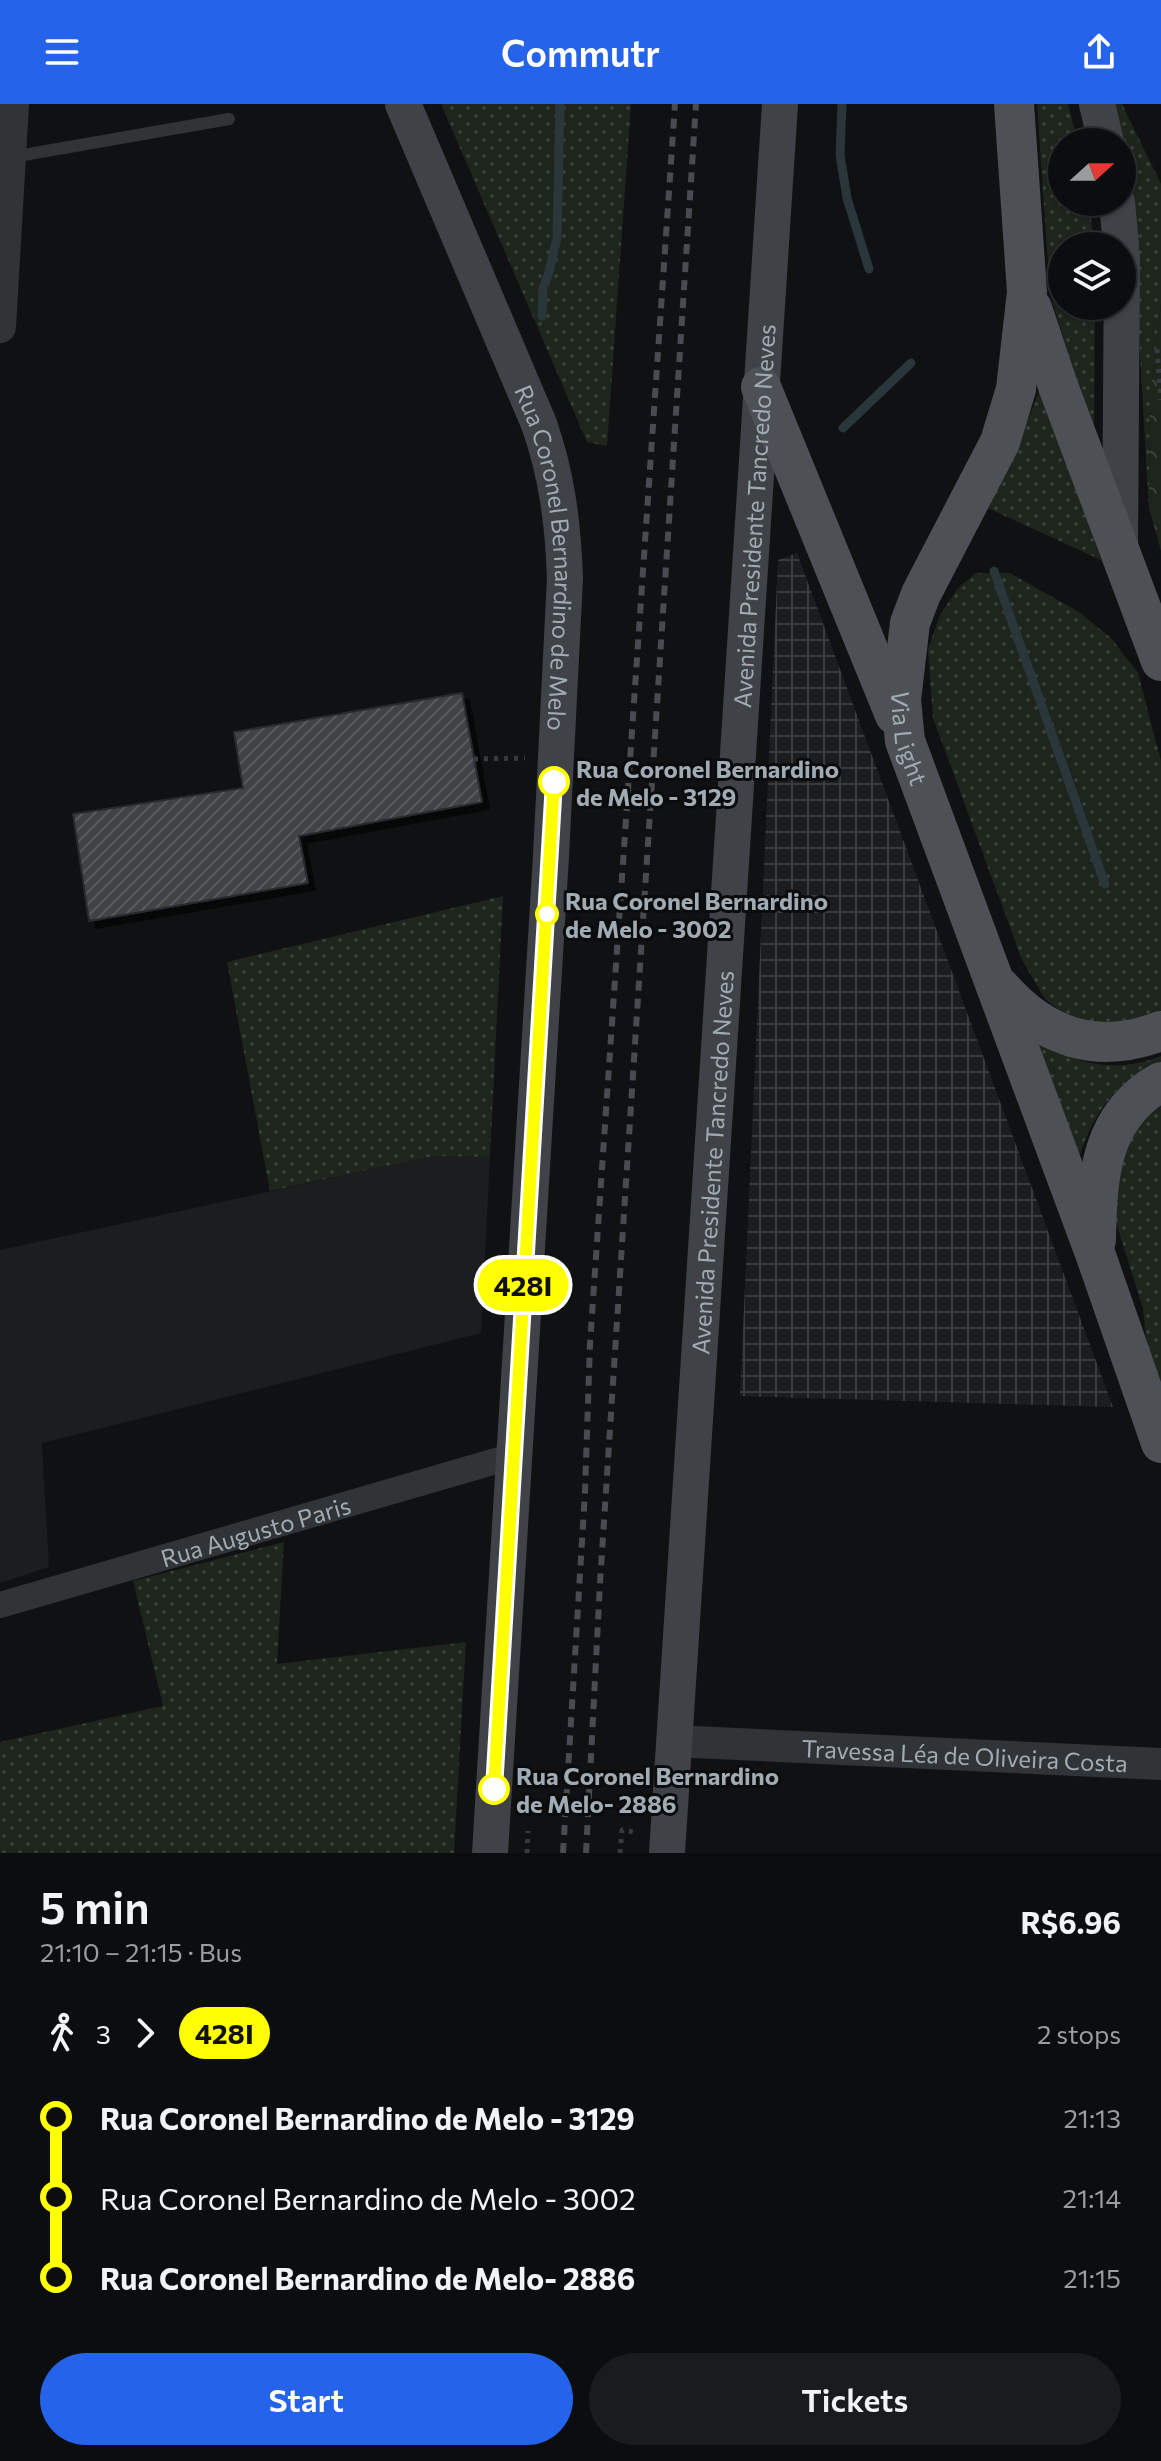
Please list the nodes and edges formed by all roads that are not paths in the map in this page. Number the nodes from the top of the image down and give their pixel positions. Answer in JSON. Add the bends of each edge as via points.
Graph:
{"nodes":[{"id":1,"x":13,"y":104,"type":"edge"},
{"id":2,"x":403,"y":104,"type":"edge"},
{"id":3,"x":780,"y":104,"type":"edge"},
{"id":4,"x":1014,"y":104,"type":"edge"},
{"id":5,"x":1097,"y":104,"type":"edge"},
{"id":6,"x":229,"y":119,"type":"dead end"},
{"id":7,"x":1103,"y":128,"type":"edge"},
{"id":8,"x":7,"y":167,"type":"edge"},
{"id":9,"x":1027,"y":292,"type":"junction"},
{"id":10,"x":1122,"y":320,"type":"edge"},
{"id":11,"x":0,"y":327,"type":"edge"},
{"id":12,"x":761,"y":387,"type":"junction"},
{"id":13,"x":1120,"y":552,"type":"junction"},
{"id":14,"x":1161,"y":661,"type":"edge"},
{"id":15,"x":905,"y":741,"type":"junction"},
{"id":16,"x":991,"y":977,"type":"junction"},
{"id":17,"x":1161,"y":1031,"type":"edge"},
{"id":18,"x":1161,"y":1082,"type":"edge"},
{"id":19,"x":1096,"y":1256,"type":"junction"},
{"id":20,"x":1161,"y":1443,"type":"edge"},
{"id":21,"x":513,"y":1456,"type":"junction"},
{"id":22,"x":0,"y":1605,"type":"edge"},
{"id":23,"x":673,"y":1741,"type":"junction"},
{"id":24,"x":1161,"y":1764,"type":"edge"},
{"id":25,"x":490,"y":1853,"type":"edge"},
{"id":26,"x":667,"y":1853,"type":"edge"}],
"edges":[{"from":1,"to":8,"type":"street"},
{"from":2,"to":21,"type":"main road","name":"Rua Coronel Bernardino de Melo","via":[[496,317],[550,455],[560,503],[565,578]]},
{"from":3,"to":12,"type":"main road","name":"Avenida Presidente Tancredo Neves"},
{"from":4,"to":9,"type":"main road"},
{"from":5,"to":7,"type":"main road"},
{"from":6,"to":8,"type":"lane"},
{"from":8,"to":11,"type":"street"},
{"from":9,"to":13,"type":"main road"},
{"from":9,"to":15,"type":"main road","name":"Via Light","via":[[1020,369],[1006,424],[910,623],[901,700]]},
{"from":10,"to":13,"type":"main road"},
{"from":12,"to":15,"type":"main road"},
{"from":12,"to":23,"type":"main road","name":"Avenida Presidente Tancredo Neves"},
{"from":13,"to":14,"type":"main road"},
{"from":15,"to":16,"type":"main road","name":"Via Light"},
{"from":16,"to":17,"type":"main road","via":[[1017,1007],[1058,1034],[1109,1042]]},
{"from":16,"to":19,"type":"main road","name":"Via Light"},
{"from":18,"to":19,"type":"main road","via":[[1132,1102],[1111,1134],[1098,1189]]},
{"from":19,"to":20,"type":"main road","name":"Via Light"},
{"from":21,"to":22,"type":"street","name":"Rua Augusto Paris"},
{"from":21,"to":25,"type":"main road","name":"Rua Coronel Bernardino de Melo"},
{"from":23,"to":24,"type":"street","name":"Travessa Léa de Oliveira Costa"},
{"from":23,"to":26,"type":"main road","name":"Avenida Presidente Tancredo Neves"}]}
